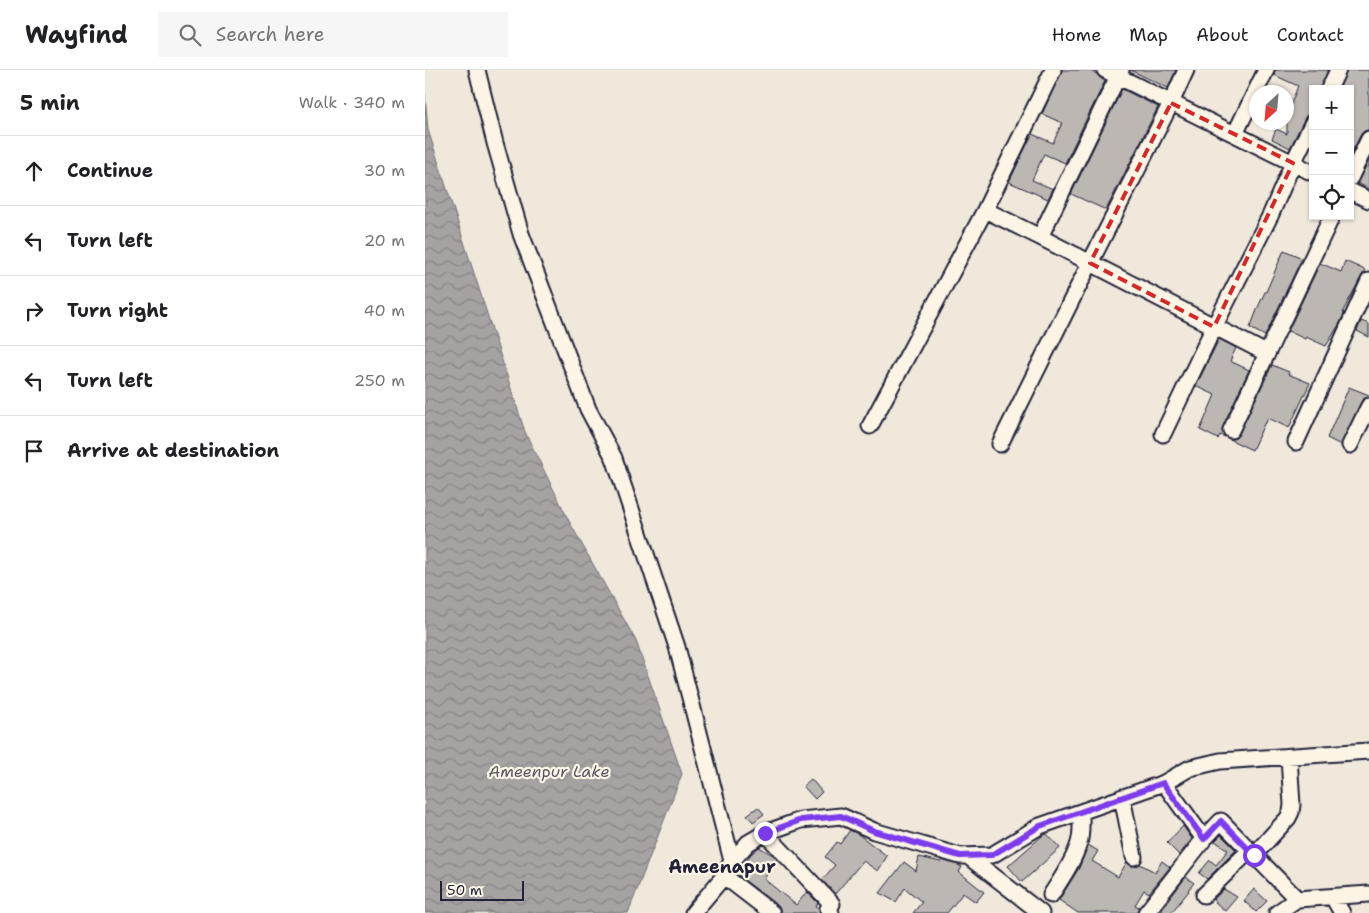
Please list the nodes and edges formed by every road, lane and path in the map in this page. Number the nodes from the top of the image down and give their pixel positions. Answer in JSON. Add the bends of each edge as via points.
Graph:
{"nodes":[{"id":1,"x":477,"y":70,"type":"edge"},
{"id":2,"x":1053,"y":70,"type":"edge"},
{"id":3,"x":1186,"y":70,"type":"edge"},
{"id":4,"x":1266,"y":70,"type":"edge"},
{"id":5,"x":1338,"y":70,"type":"edge"},
{"id":6,"x":1115,"y":72,"type":"edge"},
{"id":7,"x":1331,"y":85,"type":"edge"},
{"id":8,"x":1171,"y":103,"type":"junction"},
{"id":9,"x":1309,"y":130,"type":"edge"},
{"id":10,"x":1235,"y":134,"type":"junction"},
{"id":11,"x":1369,"y":139,"type":"edge"},
{"id":12,"x":1293,"y":163,"type":"junction"},
{"id":13,"x":1309,"y":171,"type":"edge"},
{"id":14,"x":1351,"y":175,"type":"edge"},
{"id":15,"x":1354,"y":193,"type":"edge"},
{"id":16,"x":1369,"y":200,"type":"edge"},
{"id":17,"x":985,"y":210,"type":"junction"},
{"id":18,"x":1330,"y":220,"type":"edge"},
{"id":19,"x":1040,"y":237,"type":"junction"},
{"id":20,"x":1090,"y":262,"type":"junction"},
{"id":21,"x":1369,"y":281,"type":"edge"},
{"id":22,"x":1214,"y":327,"type":"junction"},
{"id":23,"x":1266,"y":353,"type":"junction"},
{"id":24,"x":1369,"y":406,"type":"edge"},
{"id":25,"x":870,"y":426,"type":"dead end"},
{"id":26,"x":1231,"y":430,"type":"dead end"},
{"id":27,"x":1163,"y":434,"type":"dead end"},
{"id":28,"x":1296,"y":442,"type":"dead end"},
{"id":29,"x":1001,"y":444,"type":"dead end"},
{"id":30,"x":1350,"y":445,"type":"dead end"},
{"id":31,"x":1369,"y":751,"type":"edge"},
{"id":32,"x":1289,"y":757,"type":"junction"},
{"id":33,"x":1163,"y":783,"type":"junction"},
{"id":34,"x":1122,"y":798,"type":"junction"},
{"id":35,"x":1081,"y":812,"type":"junction"},
{"id":36,"x":765,"y":833,"type":"junction"},
{"id":37,"x":1204,"y":839,"type":"junction"},
{"id":38,"x":1252,"y":852,"type":"junction"},
{"id":39,"x":969,"y":856,"type":"junction"},
{"id":40,"x":1134,"y":857,"type":"dead end"},
{"id":41,"x":732,"y":861,"type":"junction"},
{"id":42,"x":724,"y":876,"type":"junction"},
{"id":43,"x":1369,"y":894,"type":"edge"},
{"id":44,"x":1051,"y":895,"type":"dead end"},
{"id":45,"x":1204,"y":895,"type":"dead end"},
{"id":46,"x":1333,"y":897,"type":"junction"},
{"id":47,"x":1288,"y":908,"type":"edge"},
{"id":48,"x":1152,"y":911,"type":"edge"},
{"id":49,"x":696,"y":912,"type":"edge"},
{"id":50,"x":772,"y":913,"type":"edge"},
{"id":51,"x":831,"y":913,"type":"edge"},
{"id":52,"x":1041,"y":913,"type":"edge"},
{"id":53,"x":1342,"y":913,"type":"edge"}],
"edges":[{"from":1,"to":41,"type":"street","via":[[521,234],[588,410],[614,458],[677,647]]},
{"from":2,"to":17,"type":"street"},
{"from":3,"to":8,"type":"street"},
{"from":4,"to":10,"type":"street"},
{"from":5,"to":7,"type":"street"},
{"from":6,"to":8,"type":"street"},
{"from":6,"to":19,"type":"street"},
{"from":8,"to":10,"type":"street"},
{"from":8,"to":20,"type":"street"},
{"from":9,"to":12,"type":"street"},
{"from":10,"to":12,"type":"street"},
{"from":11,"to":14,"type":"street"},
{"from":12,"to":13,"type":"street"},
{"from":12,"to":22,"type":"street"},
{"from":15,"to":16,"type":"street"},
{"from":17,"to":19,"type":"street"},
{"from":17,"to":25,"type":"street"},
{"from":18,"to":23,"type":"street"},
{"from":19,"to":20,"type":"street"},
{"from":20,"to":22,"type":"street"},
{"from":20,"to":29,"type":"street"},
{"from":21,"to":28,"type":"street"},
{"from":22,"to":23,"type":"street"},
{"from":22,"to":27,"type":"street"},
{"from":23,"to":26,"type":"street"},
{"from":24,"to":30,"type":"street"},
{"from":31,"to":32,"type":"street"},
{"from":32,"to":33,"type":"street","via":[[1220,761],[1189,768]]},
{"from":32,"to":38,"type":"street","via":[[1291,812]]},
{"from":33,"to":34,"type":"street"},
{"from":33,"to":37,"type":"street"},
{"from":34,"to":35,"type":"street"},
{"from":34,"to":40,"type":"street"},
{"from":35,"to":39,"type":"street","via":[[1040,826],[992,855]]},
{"from":35,"to":44,"type":"street","via":[[1079,844]]},
{"from":36,"to":39,"type":"street","via":[[801,820],[841,816],[874,831]]},
{"from":36,"to":41,"type":"street","via":[[748,843]]},
{"from":36,"to":51,"type":"street","via":[[832,904],[828,909]]},
{"from":37,"to":38,"type":"street","via":[[1221,821]]},
{"from":37,"to":48,"type":"street"},
{"from":38,"to":45,"type":"street"},
{"from":38,"to":47,"type":"street"},
{"from":39,"to":52,"type":"street"},
{"from":41,"to":42,"type":"street"},
{"from":42,"to":49,"type":"street"},
{"from":42,"to":50,"type":"street"},
{"from":43,"to":46,"type":"street"},
{"from":46,"to":47,"type":"street"},
{"from":46,"to":53,"type":"street"}]}
